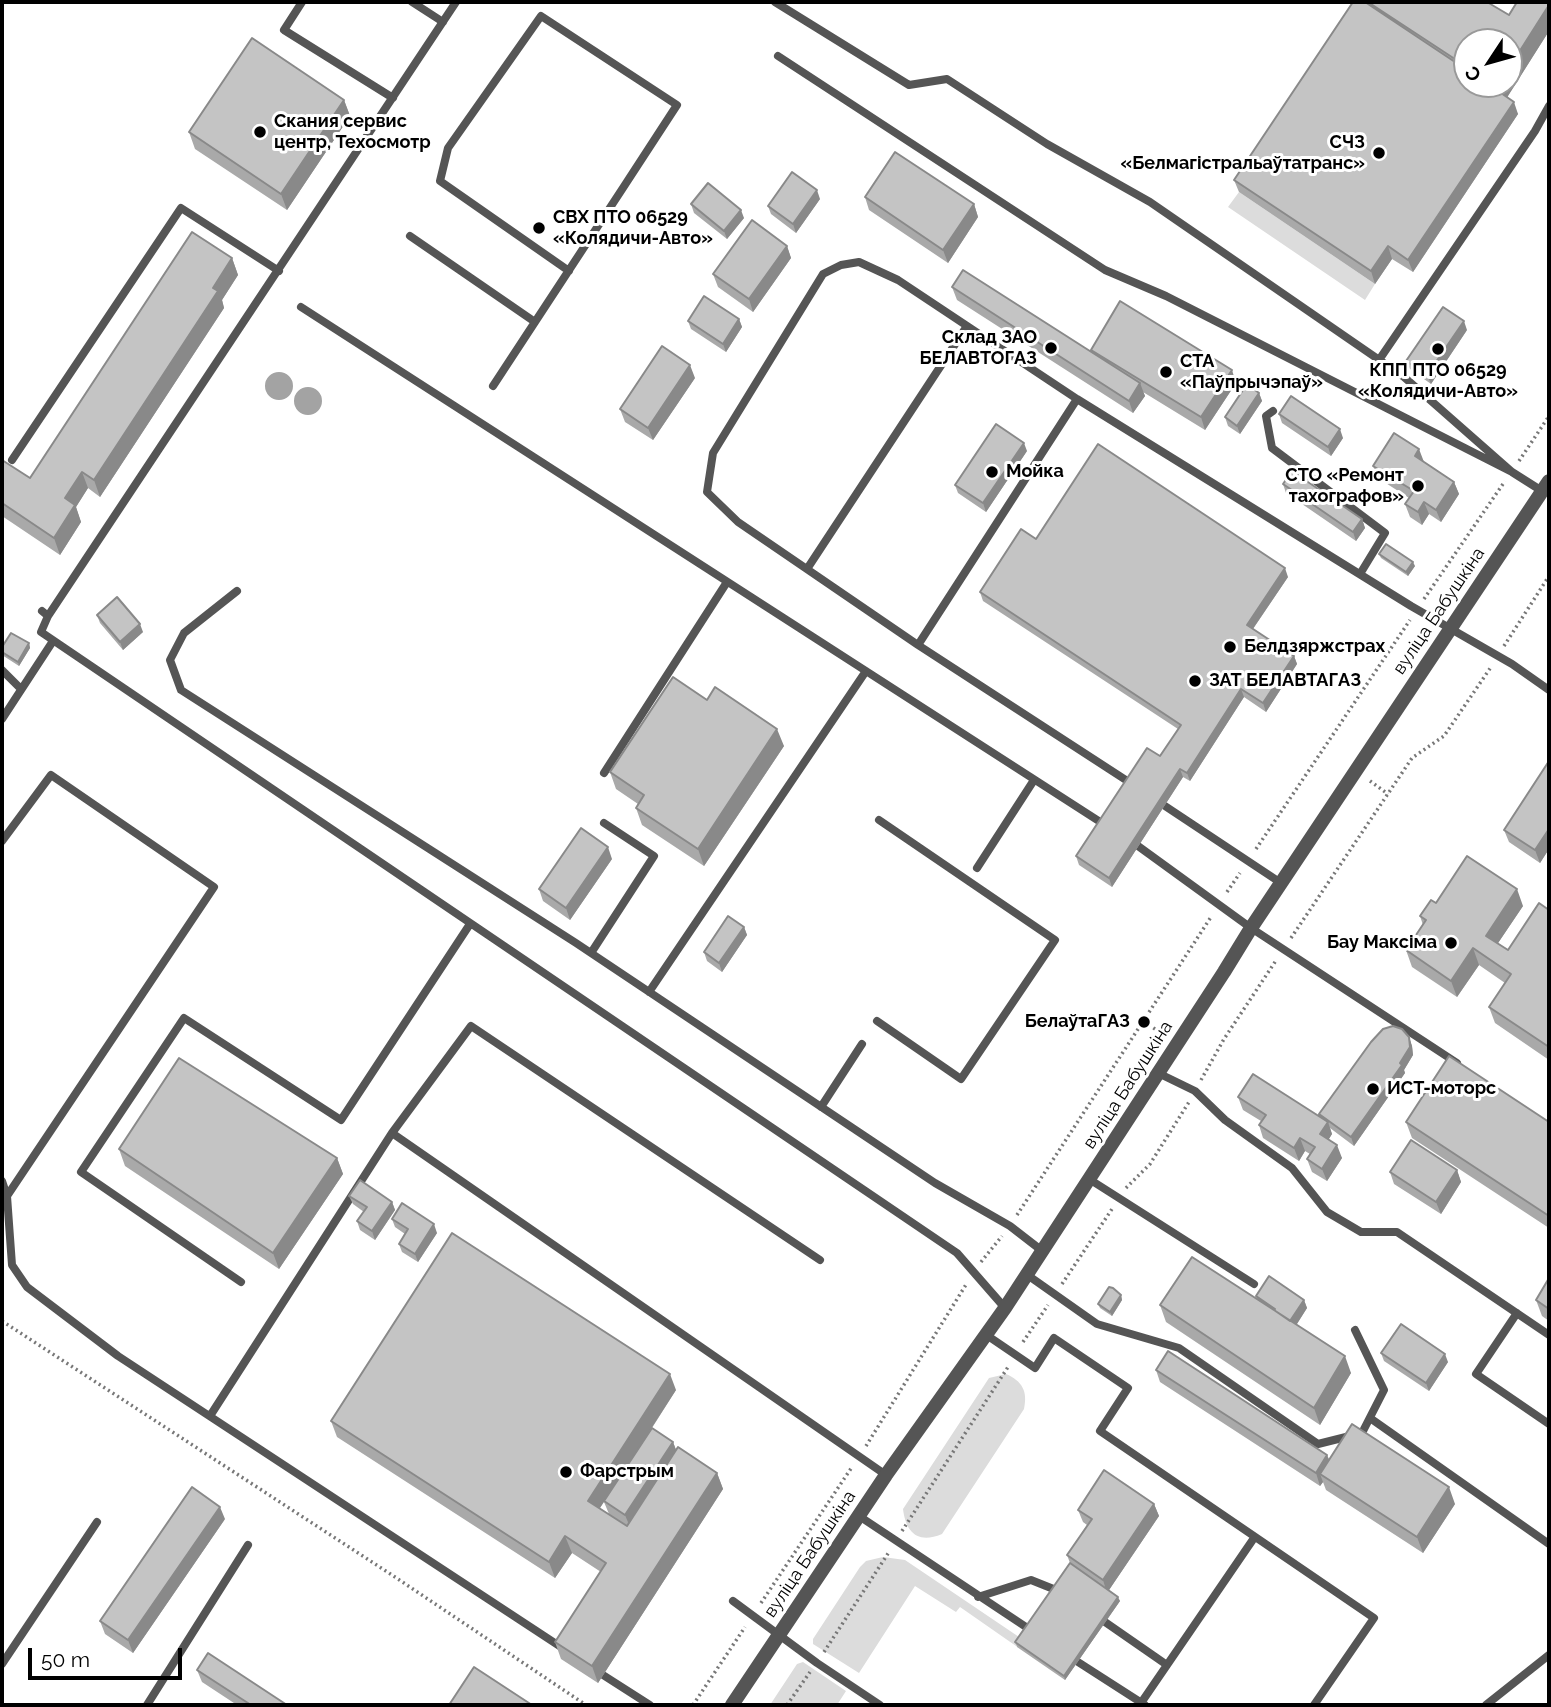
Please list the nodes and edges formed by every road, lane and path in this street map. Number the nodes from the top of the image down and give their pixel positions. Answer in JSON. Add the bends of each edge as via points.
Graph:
{"nodes":[{"id":1,"x":302,"y":2,"type":"edge"},
{"id":2,"x":412,"y":2,"type":"edge"},
{"id":3,"x":456,"y":2,"type":"edge"},
{"id":4,"x":775,"y":2,"type":"edge"},
{"id":5,"x":443,"y":22,"type":"junction"},
{"id":6,"x":778,"y":56,"type":"dead end"},
{"id":7,"x":393,"y":98,"type":"junction"},
{"id":8,"x":1549,"y":106,"type":"edge"},
{"id":9,"x":410,"y":236,"type":"dead end"},
{"id":10,"x":279,"y":271,"type":"junction"},
{"id":11,"x":569,"y":271,"type":"junction"},
{"id":12,"x":301,"y":307,"type":"dead end"},
{"id":13,"x":535,"y":322,"type":"junction"},
{"id":14,"x":967,"y":326,"type":"junction"},
{"id":15,"x":1379,"y":360,"type":"junction"},
{"id":16,"x":493,"y":386,"type":"dead end"},
{"id":17,"x":1077,"y":399,"type":"junction"},
{"id":18,"x":1273,"y":411,"type":"dead end"},
{"id":19,"x":1549,"y":416,"type":"edge"},
{"id":20,"x":12,"y":460,"type":"dead end"},
{"id":21,"x":1512,"y":472,"type":"junction"},
{"id":22,"x":1546,"y":486,"type":"edge"},
{"id":23,"x":807,"y":569,"type":"junction"},
{"id":24,"x":1360,"y":574,"type":"junction"},
{"id":25,"x":1549,"y":576,"type":"edge"},
{"id":26,"x":727,"y":582,"type":"junction"},
{"id":27,"x":237,"y":591,"type":"dead end"},
{"id":28,"x":1417,"y":610,"type":"junction"},
{"id":29,"x":1450,"y":629,"type":"junction"},
{"id":30,"x":53,"y":641,"type":"junction"},
{"id":31,"x":918,"y":645,"type":"junction"},
{"id":32,"x":1498,"y":656,"type":"junction"},
{"id":33,"x":2,"y":670,"type":"edge"},
{"id":34,"x":866,"y":671,"type":"junction"},
{"id":35,"x":21,"y":689,"type":"junction"},
{"id":36,"x":1549,"y":690,"type":"edge"},
{"id":37,"x":2,"y":719,"type":"edge"},
{"id":38,"x":1356,"y":771,"type":"junction"},
{"id":39,"x":604,"y":773,"type":"dead end"},
{"id":40,"x":1034,"y":779,"type":"junction"},
{"id":41,"x":1132,"y":784,"type":"edge"},
{"id":42,"x":1388,"y":794,"type":"junction"},
{"id":43,"x":1165,"y":806,"type":"edge"},
{"id":44,"x":878,"y":820,"type":"dead end"},
{"id":45,"x":604,"y":823,"type":"dead end"},
{"id":46,"x":1105,"y":825,"type":"edge"},
{"id":47,"x":2,"y":841,"type":"edge"},
{"id":48,"x":1138,"y":846,"type":"edge"},
{"id":49,"x":1248,"y":862,"type":"junction"},
{"id":50,"x":977,"y":868,"type":"dead end"},
{"id":51,"x":1281,"y":883,"type":"junction"},
{"id":52,"x":1219,"y":904,"type":"junction"},
{"id":53,"x":470,"y":923,"type":"junction"},
{"id":54,"x":1251,"y":928,"type":"junction"},
{"id":55,"x":1284,"y":949,"type":"junction"},
{"id":56,"x":591,"y":953,"type":"junction"},
{"id":57,"x":649,"y":992,"type":"junction"},
{"id":58,"x":877,"y":1021,"type":"dead end"},
{"id":59,"x":1144,"y":1022,"type":"junction"},
{"id":60,"x":862,"y":1044,"type":"dead end"},
{"id":61,"x":1177,"y":1045,"type":"junction"},
{"id":62,"x":1468,"y":1071,"type":"edge"},
{"id":63,"x":1158,"y":1073,"type":"junction"},
{"id":64,"x":1195,"y":1091,"type":"junction"},
{"id":65,"x":821,"y":1107,"type":"junction"},
{"id":66,"x":392,"y":1133,"type":"junction"},
{"id":67,"x":1089,"y":1179,"type":"junction"},
{"id":68,"x":2,"y":1181,"type":"edge"},
{"id":69,"x":8,"y":1196,"type":"junction"},
{"id":70,"x":1119,"y":1198,"type":"junction"},
{"id":71,"x":1010,"y":1226,"type":"junction"},
{"id":72,"x":1041,"y":1250,"type":"junction"},
{"id":73,"x":820,"y":1260,"type":"dead end"},
{"id":74,"x":974,"y":1271,"type":"junction"},
{"id":75,"x":1026,"y":1274,"type":"junction"},
{"id":76,"x":241,"y":1282,"type":"dead end"},
{"id":77,"x":1254,"y":1284,"type":"dead end"},
{"id":78,"x":1055,"y":1294,"type":"junction"},
{"id":79,"x":1005,"y":1308,"type":"junction"},
{"id":80,"x":1517,"y":1313,"type":"junction"},
{"id":81,"x":2,"y":1321,"type":"edge"},
{"id":82,"x":1355,"y":1330,"type":"dead end"},
{"id":83,"x":985,"y":1334,"type":"junction"},
{"id":84,"x":1549,"y":1335,"type":"edge"},
{"id":85,"x":1015,"y":1355,"type":"junction"},
{"id":86,"x":209,"y":1416,"type":"junction"},
{"id":87,"x":1370,"y":1418,"type":"junction"},
{"id":88,"x":1549,"y":1424,"type":"edge"},
{"id":89,"x":859,"y":1457,"type":"junction"},
{"id":90,"x":886,"y":1475,"type":"junction"},
{"id":91,"x":859,"y":1516,"type":"junction"},
{"id":92,"x":97,"y":1522,"type":"dead end"},
{"id":93,"x":1254,"y":1538,"type":"junction"},
{"id":94,"x":896,"y":1541,"type":"junction"},
{"id":95,"x":1549,"y":1544,"type":"edge"},
{"id":96,"x":248,"y":1545,"type":"dead end"},
{"id":97,"x":1056,"y":1590,"type":"edge"},
{"id":98,"x":978,"y":1597,"type":"junction"},
{"id":99,"x":733,"y":1601,"type":"dead end"},
{"id":100,"x":753,"y":1615,"type":"junction"},
{"id":101,"x":1105,"y":1622,"type":"edge"},
{"id":102,"x":1029,"y":1629,"type":"edge"},
{"id":103,"x":780,"y":1634,"type":"junction"},
{"id":104,"x":566,"y":1651,"type":"edge"},
{"id":105,"x":1549,"y":1655,"type":"edge"},
{"id":106,"x":817,"y":1662,"type":"junction"},
{"id":107,"x":1078,"y":1662,"type":"edge"},
{"id":108,"x":2,"y":1664,"type":"edge"},
{"id":109,"x":1167,"y":1665,"type":"junction"},
{"id":110,"x":603,"y":1675,"type":"dead end"},
{"id":111,"x":1143,"y":1704,"type":"edge"},
{"id":112,"x":147,"y":1705,"type":"edge"},
{"id":113,"x":586,"y":1705,"type":"edge"},
{"id":114,"x":650,"y":1705,"type":"edge"},
{"id":115,"x":693,"y":1705,"type":"edge"},
{"id":116,"x":732,"y":1705,"type":"edge"},
{"id":117,"x":788,"y":1705,"type":"edge"},
{"id":118,"x":880,"y":1705,"type":"edge"},
{"id":119,"x":1314,"y":1705,"type":"edge"},
{"id":120,"x":1486,"y":1705,"type":"edge"}],
"edges":[{"from":1,"to":7,"type":"lane","via":[[284,30]]},
{"from":2,"to":5,"type":"lane"},
{"from":3,"to":5,"type":"lane"},
{"from":4,"to":15,"type":"lane","via":[[909,85],[947,79],[1047,144],[1150,202]]},
{"from":5,"to":7,"type":"lane"},
{"from":6,"to":21,"type":"lane","via":[[1105,270],[1166,296]]},
{"from":7,"to":10,"type":"lane"},
{"from":8,"to":15,"type":"lane"},
{"from":9,"to":13,"type":"lane"},
{"from":10,"to":20,"type":"lane","via":[[181,208]]},
{"from":10,"to":30,"type":"lane","via":[[45,613],[41,632]]},
{"from":11,"to":11,"type":"lane","via":[[677,105],[541,16],[448,148],[440,181]]},
{"from":11,"to":13,"type":"lane"},
{"from":12,"to":26,"type":"lane"},
{"from":13,"to":16,"type":"lane"},
{"from":14,"to":17,"type":"lane"},
{"from":14,"to":23,"type":"lane"},
{"from":14,"to":23,"type":"lane","via":[[898,280],[859,262],[823,274],[713,453],[707,492],[738,522]]},
{"from":15,"to":21,"type":"lane"},
{"from":17,"to":24,"type":"lane"},
{"from":17,"to":31,"type":"lane"},
{"from":18,"to":24,"type":"lane","via":[[1266,416],[1272,448],[1385,533]]},
{"from":19,"to":21,"type":"path"},
{"from":21,"to":22,"type":"lane"},
{"from":21,"to":28,"type":"path"},
{"from":22,"to":29,"type":"street","name":"вуліца Бабушкіна"},
{"from":23,"to":31,"type":"lane"},
{"from":24,"to":28,"type":"lane"},
{"from":25,"to":32,"type":"path"},
{"from":26,"to":34,"type":"lane"},
{"from":26,"to":39,"type":"lane"},
{"from":27,"to":56,"type":"lane","via":[[184,633],[170,660],[181,690]]},
{"from":28,"to":29,"type":"lane"},
{"from":28,"to":49,"type":"path"},
{"from":29,"to":32,"type":"lane"},
{"from":29,"to":38,"type":"street","name":"вуліца Бабушкіна"},
{"from":30,"to":35,"type":"lane"},
{"from":30,"to":53,"type":"lane"},
{"from":31,"to":41,"type":"lane"},
{"from":32,"to":36,"type":"lane"},
{"from":32,"to":42,"type":"path","via":[[1444,736],[1412,758]]},
{"from":33,"to":35,"type":"lane"},
{"from":34,"to":40,"type":"lane"},
{"from":34,"to":57,"type":"lane"},
{"from":35,"to":37,"type":"lane"},
{"from":38,"to":42,"type":"path"},
{"from":38,"to":51,"type":"street","name":"вуліца Бабушкіна"},
{"from":40,"to":46,"type":"lane"},
{"from":40,"to":50,"type":"lane"},
{"from":42,"to":55,"type":"path"},
{"from":43,"to":49,"type":"lane"},
{"from":44,"to":58,"type":"lane","via":[[1055,940],[961,1079]]},
{"from":45,"to":56,"type":"lane","via":[[654,856]]},
{"from":47,"to":69,"type":"lane","via":[[51,775],[214,887]]},
{"from":48,"to":52,"type":"lane"},
{"from":49,"to":51,"type":"lane"},
{"from":49,"to":52,"type":"path"},
{"from":51,"to":54,"type":"street","name":"вуліца Бабушкіна"},
{"from":52,"to":54,"type":"lane"},
{"from":52,"to":59,"type":"path"},
{"from":53,"to":74,"type":"lane","via":[[957,1253]]},
{"from":53,"to":76,"type":"lane","via":[[341,1120],[184,1018],[81,1172]]},
{"from":54,"to":55,"type":"lane"},
{"from":54,"to":61,"type":"street","name":"вуліца Бабушкіна"},
{"from":55,"to":62,"type":"lane"},
{"from":55,"to":64,"type":"path"},
{"from":56,"to":57,"type":"lane"},
{"from":57,"to":65,"type":"lane"},
{"from":59,"to":61,"type":"path"},
{"from":59,"to":71,"type":"path"},
{"from":60,"to":65,"type":"lane"},
{"from":61,"to":63,"type":"street","name":"вуліца Бабушкіна"},
{"from":63,"to":64,"type":"lane"},
{"from":63,"to":67,"type":"street","name":"вуліца Бабушкіна"},
{"from":64,"to":70,"type":"path","via":[[1150,1164]]},
{"from":64,"to":80,"type":"lane","via":[[1225,1120],[1292,1168],[1327,1212],[1361,1232],[1397,1232]]},
{"from":65,"to":71,"type":"lane","via":[[935,1183]]},
{"from":66,"to":73,"type":"lane","via":[[471,1026]]},
{"from":66,"to":86,"type":"lane"},
{"from":66,"to":89,"type":"lane"},
{"from":67,"to":70,"type":"lane"},
{"from":67,"to":72,"type":"street","name":"вуліца Бабушкіна"},
{"from":68,"to":69,"type":"lane"},
{"from":69,"to":86,"type":"lane","via":[[12,1265],[27,1287],[118,1356]]},
{"from":70,"to":77,"type":"lane"},
{"from":70,"to":78,"type":"path"},
{"from":71,"to":72,"type":"lane"},
{"from":71,"to":74,"type":"path"},
{"from":72,"to":75,"type":"street","name":"вуліца Бабушкіна"},
{"from":74,"to":79,"type":"lane"},
{"from":74,"to":89,"type":"path"},
{"from":75,"to":78,"type":"lane"},
{"from":75,"to":79,"type":"street","name":"вуліца Бабушкіна"},
{"from":78,"to":85,"type":"path"},
{"from":78,"to":87,"type":"lane","via":[[1097,1324],[1179,1348],[1318,1444],[1362,1433]]},
{"from":79,"to":83,"type":"street","name":"вуліца Бабушкіна"},
{"from":80,"to":84,"type":"lane"},
{"from":80,"to":88,"type":"lane","via":[[1476,1374]]},
{"from":81,"to":113,"type":"path"},
{"from":82,"to":87,"type":"lane","via":[[1384,1390]]},
{"from":83,"to":85,"type":"lane"},
{"from":83,"to":90,"type":"street","name":"вуліца Бабушкіна"},
{"from":85,"to":93,"type":"lane","via":[[1035,1368],[1055,1338],[1128,1388],[1100,1432]]},
{"from":85,"to":94,"type":"path"},
{"from":86,"to":104,"type":"lane"},
{"from":87,"to":95,"type":"lane"},
{"from":89,"to":90,"type":"lane"},
{"from":89,"to":100,"type":"path"},
{"from":90,"to":91,"type":"street","name":"вуліца Бабушкіна"},
{"from":91,"to":94,"type":"lane"},
{"from":91,"to":103,"type":"street","name":"вуліца Бабушкіна"},
{"from":92,"to":108,"type":"lane"},
{"from":93,"to":109,"type":"lane"},
{"from":93,"to":119,"type":"lane","via":[[1374,1618]]},
{"from":94,"to":98,"type":"lane"},
{"from":94,"to":106,"type":"path"},
{"from":96,"to":112,"type":"lane"},
{"from":97,"to":98,"type":"lane","via":[[1031,1580]]},
{"from":98,"to":102,"type":"lane"},
{"from":99,"to":100,"type":"lane"},
{"from":100,"to":103,"type":"lane"},
{"from":100,"to":115,"type":"path"},
{"from":101,"to":109,"type":"lane"},
{"from":103,"to":106,"type":"lane"},
{"from":103,"to":116,"type":"street","name":"вуліца Бабушкіна"},
{"from":105,"to":120,"type":"lane"},
{"from":106,"to":117,"type":"path"},
{"from":106,"to":118,"type":"lane"},
{"from":107,"to":111,"type":"lane"},
{"from":109,"to":111,"type":"lane"},
{"from":110,"to":114,"type":"lane"}]}
